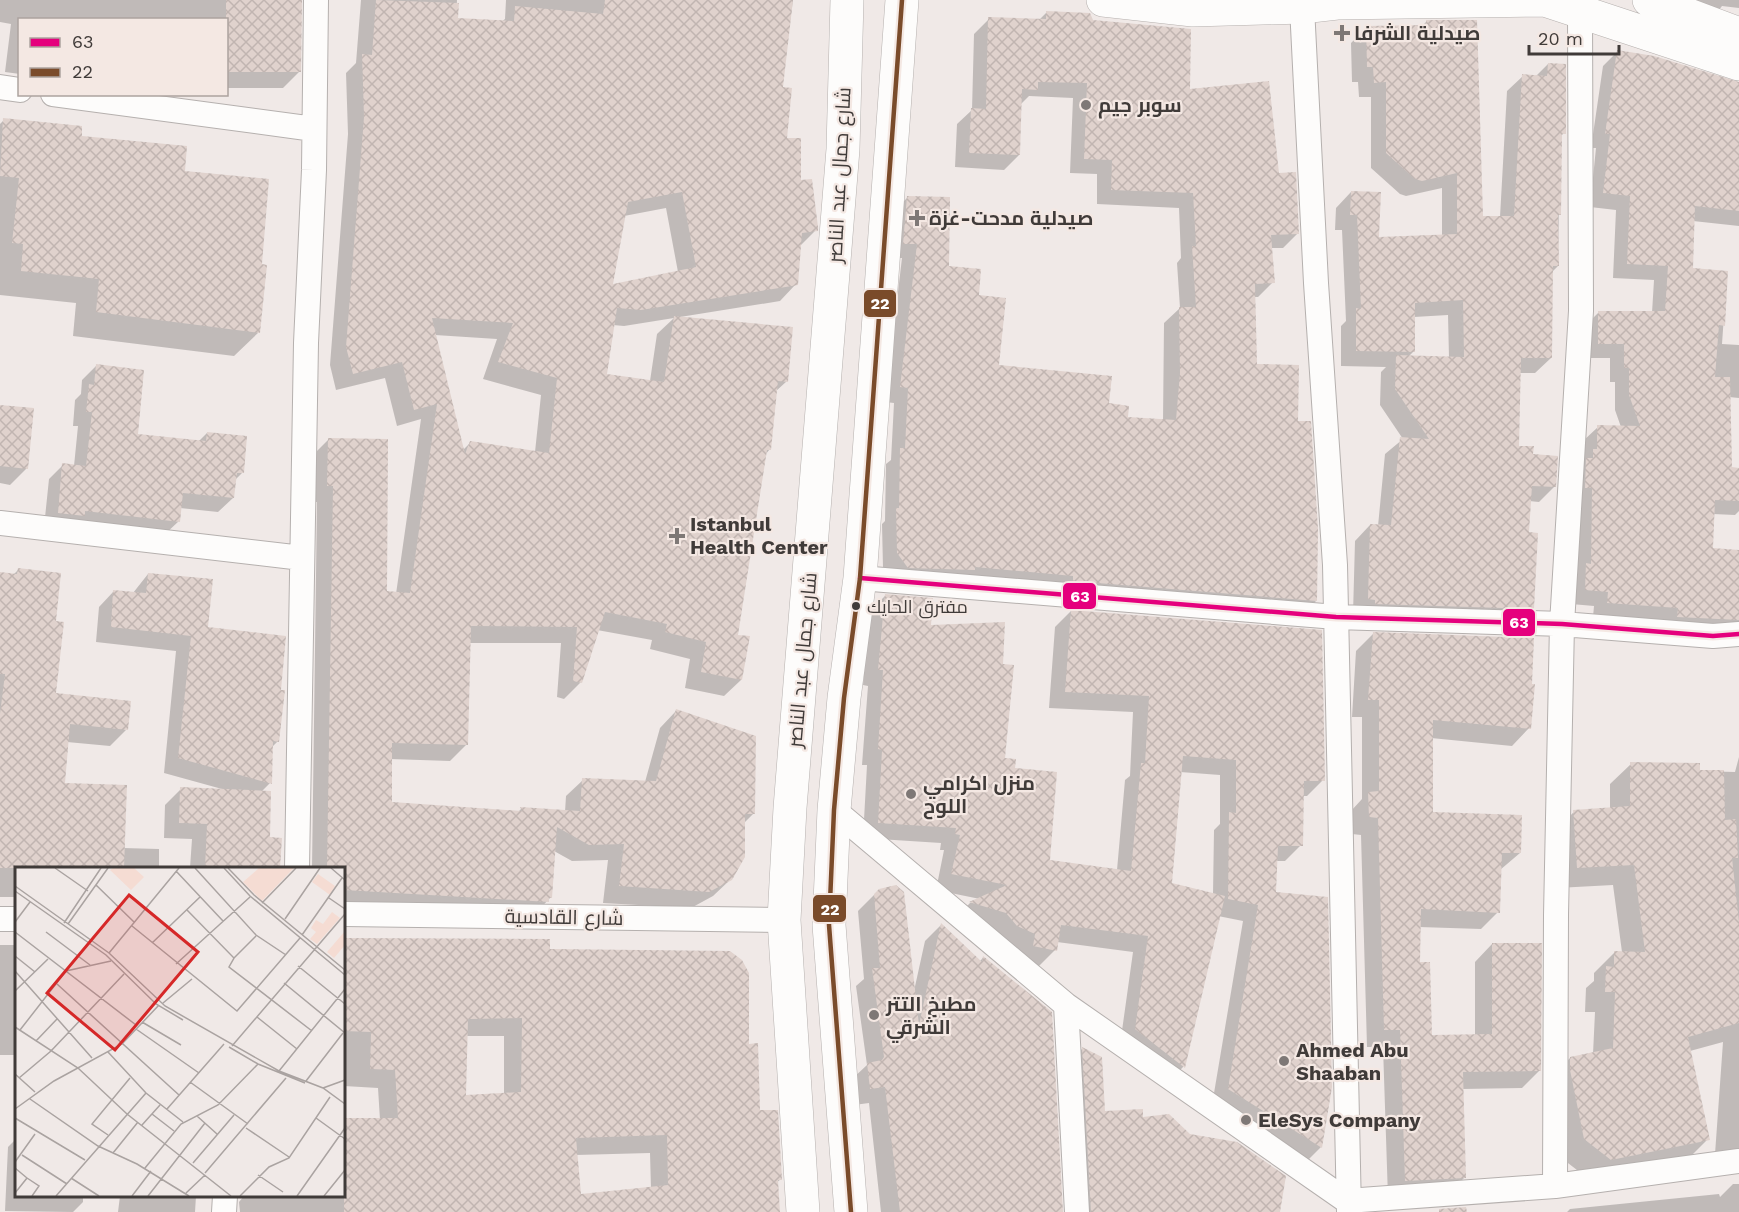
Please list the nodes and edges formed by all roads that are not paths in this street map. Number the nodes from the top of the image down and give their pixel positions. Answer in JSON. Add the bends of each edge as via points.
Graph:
{"nodes":[{"id":1,"x":316,"y":0,"type":"edge"},
{"id":2,"x":847,"y":0,"type":"edge"},
{"id":3,"x":902,"y":0,"type":"edge"},
{"id":4,"x":1103,"y":0,"type":"edge"},
{"id":5,"x":1649,"y":0,"type":"edge"},
{"id":6,"x":1583,"y":6,"type":"edge"},
{"id":7,"x":1302,"y":7,"type":"junction"},
{"id":8,"x":1739,"y":34,"type":"edge"},
{"id":9,"x":1739,"y":64,"type":"edge"},
{"id":10,"x":0,"y":87,"type":"edge"},
{"id":11,"x":18,"y":90,"type":"edge"},
{"id":12,"x":68,"y":96,"type":"edge"},
{"id":13,"x":314,"y":129,"type":"junction"},
{"id":14,"x":0,"y":523,"type":"edge"},
{"id":15,"x":302,"y":558,"type":"junction"},
{"id":16,"x":860,"y":578,"type":"junction"},
{"id":17,"x":1336,"y":617,"type":"junction"},
{"id":18,"x":1562,"y":624,"type":"junction"},
{"id":19,"x":1739,"y":634,"type":"edge"},
{"id":20,"x":834,"y":810,"type":"junction"},
{"id":21,"x":297,"y":867,"type":"edge"},
{"id":22,"x":345,"y":914,"type":"edge"},
{"id":23,"x":784,"y":920,"type":"junction"},
{"id":24,"x":1066,"y":1005,"type":"junction"},
{"id":25,"x":1739,"y":1161,"type":"edge"},
{"id":26,"x":1555,"y":1186,"type":"junction"},
{"id":27,"x":225,"y":1197,"type":"edge"},
{"id":28,"x":1348,"y":1206,"type":"edge"},
{"id":29,"x":224,"y":1212,"type":"edge"},
{"id":30,"x":803,"y":1212,"type":"edge"},
{"id":31,"x":851,"y":1212,"type":"edge"},
{"id":32,"x":1077,"y":1212,"type":"edge"}],
"edges":[{"from":1,"to":13,"type":"street"},
{"from":2,"to":23,"type":"main road","name":"شارع جمال عبد الناصر","via":[[843,149]]},
{"from":3,"to":16,"type":"main road"},
{"from":4,"to":7,"type":"main road","via":[[1193,10]]},
{"from":5,"to":8,"type":"main road"},
{"from":6,"to":7,"type":"main road","via":[[1545,0]]},
{"from":6,"to":9,"type":"main road"},
{"from":6,"to":18,"type":"street","via":[[1581,311]]},
{"from":7,"to":17,"type":"street"},
{"from":10,"to":11,"type":"street"},
{"from":12,"to":13,"type":"street"},
{"from":13,"to":15,"type":"street"},
{"from":14,"to":15,"type":"street"},
{"from":15,"to":21,"type":"street"},
{"from":16,"to":17,"type":"street"},
{"from":16,"to":20,"type":"main road"},
{"from":17,"to":18,"type":"street"},
{"from":17,"to":28,"type":"street"},
{"from":18,"to":19,"type":"street","via":[[1713,636]]},
{"from":18,"to":26,"type":"street"},
{"from":20,"to":24,"type":"street"},
{"from":20,"to":31,"type":"main road","via":[[829,925]]},
{"from":22,"to":23,"type":"street","name":"شارع القادسية"},
{"from":23,"to":30,"type":"main road","name":"شارع جمال عبد الناصر"},
{"from":24,"to":28,"type":"street"},
{"from":24,"to":32,"type":"street"},
{"from":25,"to":26,"type":"street"},
{"from":26,"to":28,"type":"street"},
{"from":27,"to":29,"type":"street"}]}
